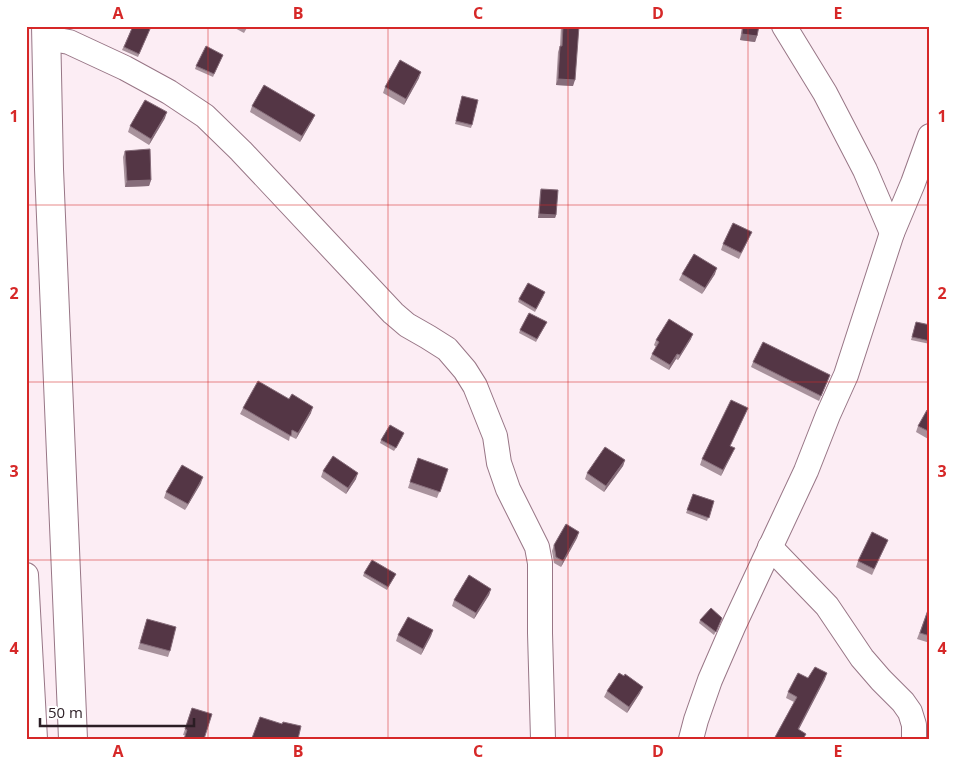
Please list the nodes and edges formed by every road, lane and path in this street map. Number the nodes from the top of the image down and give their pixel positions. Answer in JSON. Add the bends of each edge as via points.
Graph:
{"nodes":[{"id":1,"x":784,"y":26,"type":"edge"},
{"id":2,"x":46,"y":32,"type":"edge"},
{"id":3,"x":930,"y":136,"type":"edge"},
{"id":4,"x":921,"y":183,"type":"edge"},
{"id":5,"x":892,"y":233,"type":"junction"},
{"id":6,"x":770,"y":547,"type":"junction"},
{"id":7,"x":26,"y":575,"type":"edge"},
{"id":8,"x":35,"y":739,"type":"edge"},
{"id":9,"x":73,"y":739,"type":"edge"},
{"id":10,"x":543,"y":739,"type":"edge"},
{"id":11,"x":691,"y":739,"type":"edge"},
{"id":12,"x":914,"y":739,"type":"edge"}],
"edges":[{"from":1,"to":5,"type":"street","via":[[834,110]]},
{"from":2,"to":9,"type":"main road"},
{"from":2,"to":10,"type":"street","via":[[125,68],[205,116],[393,313],[447,349],[465,370],[496,436],[499,463],[508,489],[537,547],[540,562]]},
{"from":3,"to":4,"type":"street"},
{"from":4,"to":5,"type":"street"},
{"from":5,"to":6,"type":"street","via":[[846,375]]},
{"from":6,"to":11,"type":"street","via":[[710,680]]},
{"from":6,"to":12,"type":"street","via":[[827,606],[862,658],[903,702],[914,725]]},
{"from":7,"to":8,"type":"street"}]}
